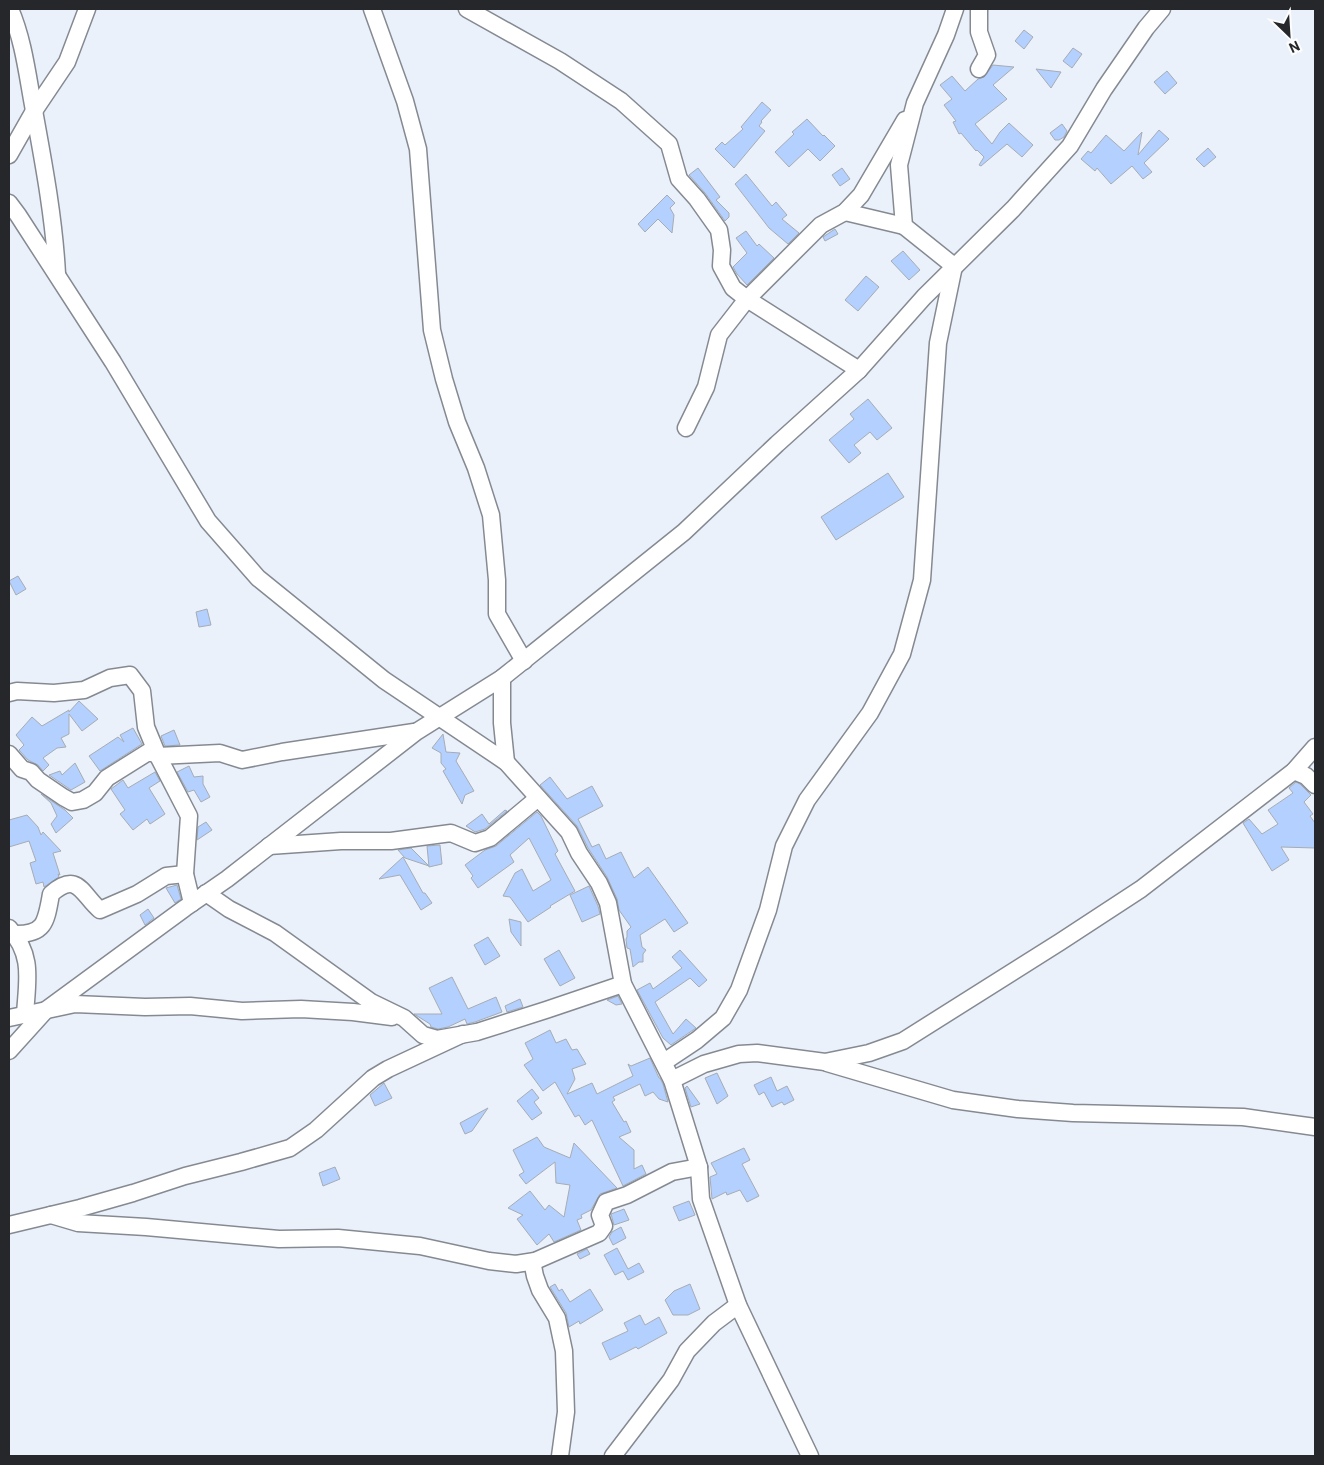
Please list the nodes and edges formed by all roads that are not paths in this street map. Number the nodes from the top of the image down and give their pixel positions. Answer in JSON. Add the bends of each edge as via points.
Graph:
{"nodes":[{"id":1,"x":10,"y":9,"type":"edge"},
{"id":2,"x":88,"y":9,"type":"edge"},
{"id":3,"x":372,"y":9,"type":"edge"},
{"id":4,"x":467,"y":9,"type":"edge"},
{"id":5,"x":954,"y":9,"type":"edge"},
{"id":6,"x":979,"y":9,"type":"edge"},
{"id":7,"x":1162,"y":9,"type":"edge"},
{"id":8,"x":979,"y":68,"type":"dead end"},
{"id":9,"x":915,"y":103,"type":"junction"},
{"id":10,"x":34,"y":111,"type":"junction"},
{"id":11,"x":9,"y":155,"type":"edge"},
{"id":12,"x":9,"y":203,"type":"edge"},
{"id":13,"x":845,"y":212,"type":"junction"},
{"id":14,"x":904,"y":226,"type":"junction"},
{"id":15,"x":954,"y":266,"type":"junction"},
{"id":16,"x":57,"y":275,"type":"junction"},
{"id":17,"x":747,"y":299,"type":"junction"},
{"id":18,"x":859,"y":370,"type":"junction"},
{"id":19,"x":686,"y":428,"type":"dead end"},
{"id":20,"x":524,"y":661,"type":"junction"},
{"id":21,"x":502,"y":678,"type":"junction"},
{"id":22,"x":9,"y":693,"type":"edge"},
{"id":23,"x":440,"y":717,"type":"junction"},
{"id":24,"x":416,"y":732,"type":"junction"},
{"id":25,"x":1315,"y":747,"type":"edge"},
{"id":26,"x":9,"y":754,"type":"edge"},
{"id":27,"x":158,"y":756,"type":"junction"},
{"id":28,"x":506,"y":762,"type":"junction"},
{"id":29,"x":1294,"y":771,"type":"junction"},
{"id":30,"x":1315,"y":784,"type":"edge"},
{"id":31,"x":538,"y":798,"type":"junction"},
{"id":32,"x":269,"y":846,"type":"junction"},
{"id":33,"x":185,"y":874,"type":"junction"},
{"id":34,"x":206,"y":893,"type":"junction"},
{"id":35,"x":192,"y":903,"type":"junction"},
{"id":36,"x":11,"y":931,"type":"edge"},
{"id":37,"x":623,"y":984,"type":"junction"},
{"id":38,"x":46,"y":1010,"type":"junction"},
{"id":39,"x":25,"y":1015,"type":"junction"},
{"id":40,"x":9,"y":1018,"type":"edge"},
{"id":41,"x":404,"y":1018,"type":"junction"},
{"id":42,"x":463,"y":1034,"type":"junction"},
{"id":43,"x":9,"y":1051,"type":"edge"},
{"id":44,"x":664,"y":1062,"type":"junction"},
{"id":45,"x":825,"y":1062,"type":"junction"},
{"id":46,"x":672,"y":1080,"type":"junction"},
{"id":47,"x":1315,"y":1127,"type":"edge"},
{"id":48,"x":698,"y":1167,"type":"junction"},
{"id":49,"x":51,"y":1215,"type":"junction"},
{"id":50,"x":9,"y":1225,"type":"edge"},
{"id":51,"x":535,"y":1262,"type":"junction"},
{"id":52,"x":738,"y":1305,"type":"junction"},
{"id":53,"x":560,"y":1456,"type":"edge"},
{"id":54,"x":613,"y":1456,"type":"edge"},
{"id":55,"x":810,"y":1456,"type":"edge"}],
"edges":[{"from":1,"to":10,"type":"street","via":[[24,54]]},
{"from":2,"to":10,"type":"street","via":[[66,62]]},
{"from":3,"to":20,"type":"street","via":[[418,148],[432,330],[454,414],[491,516],[497,614]]},
{"from":4,"to":17,"type":"street","via":[[621,101],[669,144],[679,178],[719,230],[721,266],[733,288]]},
{"from":5,"to":9,"type":"street","via":[[946,35]]},
{"from":6,"to":8,"type":"street","via":[[979,32],[987,55]]},
{"from":7,"to":15,"type":"street","via":[[1104,89],[1070,146],[986,237]]},
{"from":9,"to":13,"type":"street","via":[[861,195]]},
{"from":9,"to":14,"type":"street","via":[[899,165]]},
{"from":10,"to":11,"type":"street"},
{"from":10,"to":16,"type":"street"},
{"from":12,"to":16,"type":"street"},
{"from":13,"to":14,"type":"street"},
{"from":13,"to":17,"type":"street","via":[[821,225]]},
{"from":14,"to":15,"type":"street"},
{"from":15,"to":18,"type":"street"},
{"from":15,"to":44,"type":"street","via":[[938,343],[922,580],[902,654],[870,713],[806,800],[791,830],[752,955],[739,990],[723,1018]]},
{"from":16,"to":23,"type":"street","via":[[214,528],[258,578],[384,680]]},
{"from":17,"to":18,"type":"street"},
{"from":17,"to":19,"type":"street","via":[[719,335],[706,387]]},
{"from":18,"to":20,"type":"street","via":[[684,532]]},
{"from":20,"to":21,"type":"street"},
{"from":21,"to":23,"type":"street"},
{"from":21,"to":28,"type":"street"},
{"from":22,"to":27,"type":"street","via":[[84,690],[110,678],[130,675],[142,692],[146,727]]},
{"from":23,"to":24,"type":"street"},
{"from":23,"to":28,"type":"street"},
{"from":24,"to":27,"type":"street","via":[[242,760],[220,754]]},
{"from":24,"to":32,"type":"street"},
{"from":25,"to":29,"type":"street"},
{"from":26,"to":27,"type":"street","via":[[22,769],[72,802],[95,793],[107,778],[150,752]]},
{"from":27,"to":33,"type":"street","via":[[189,816]]},
{"from":28,"to":31,"type":"street"},
{"from":29,"to":30,"type":"street"},
{"from":29,"to":45,"type":"street","via":[[1141,889],[903,1041],[870,1053]]},
{"from":31,"to":32,"type":"street","via":[[490,838],[475,843],[451,833],[391,841]]},
{"from":31,"to":37,"type":"street","via":[[569,832],[599,883],[608,903]]},
{"from":32,"to":34,"type":"street"},
{"from":33,"to":35,"type":"street"},
{"from":33,"to":36,"type":"street","via":[[166,876],[137,894],[100,910],[79,886],[66,884],[51,894],[47,915],[37,932],[28,935]]},
{"from":34,"to":35,"type":"street"},
{"from":34,"to":41,"type":"street","via":[[275,933],[371,1002]]},
{"from":35,"to":38,"type":"street"},
{"from":36,"to":39,"type":"street","via":[[27,961]]},
{"from":37,"to":42,"type":"street"},
{"from":37,"to":44,"type":"street"},
{"from":38,"to":39,"type":"street"},
{"from":38,"to":41,"type":"street","via":[[76,1004],[190,1006],[242,1011],[318,1010]]},
{"from":38,"to":43,"type":"street"},
{"from":39,"to":40,"type":"street"},
{"from":41,"to":42,"type":"street","via":[[423,1035],[437,1039]]},
{"from":42,"to":49,"type":"street","via":[[373,1078],[316,1130],[290,1148]]},
{"from":44,"to":46,"type":"street"},
{"from":45,"to":46,"type":"street","via":[[757,1053],[739,1054],[704,1064]]},
{"from":45,"to":47,"type":"street","via":[[971,1103],[1073,1113],[1244,1117]]},
{"from":46,"to":48,"type":"street"},
{"from":48,"to":51,"type":"street","via":[[672,1172],[606,1202],[600,1216],[604,1226],[599,1232]]},
{"from":48,"to":52,"type":"street","via":[[701,1199]]},
{"from":49,"to":50,"type":"street"},
{"from":49,"to":51,"type":"street","via":[[78,1223],[279,1239],[338,1238],[420,1246],[489,1261]]},
{"from":51,"to":53,"type":"street","via":[[535,1276],[557,1318],[564,1351],[566,1412]]},
{"from":52,"to":54,"type":"street","via":[[714,1323],[687,1351],[671,1380]]},
{"from":52,"to":55,"type":"street"}]}
